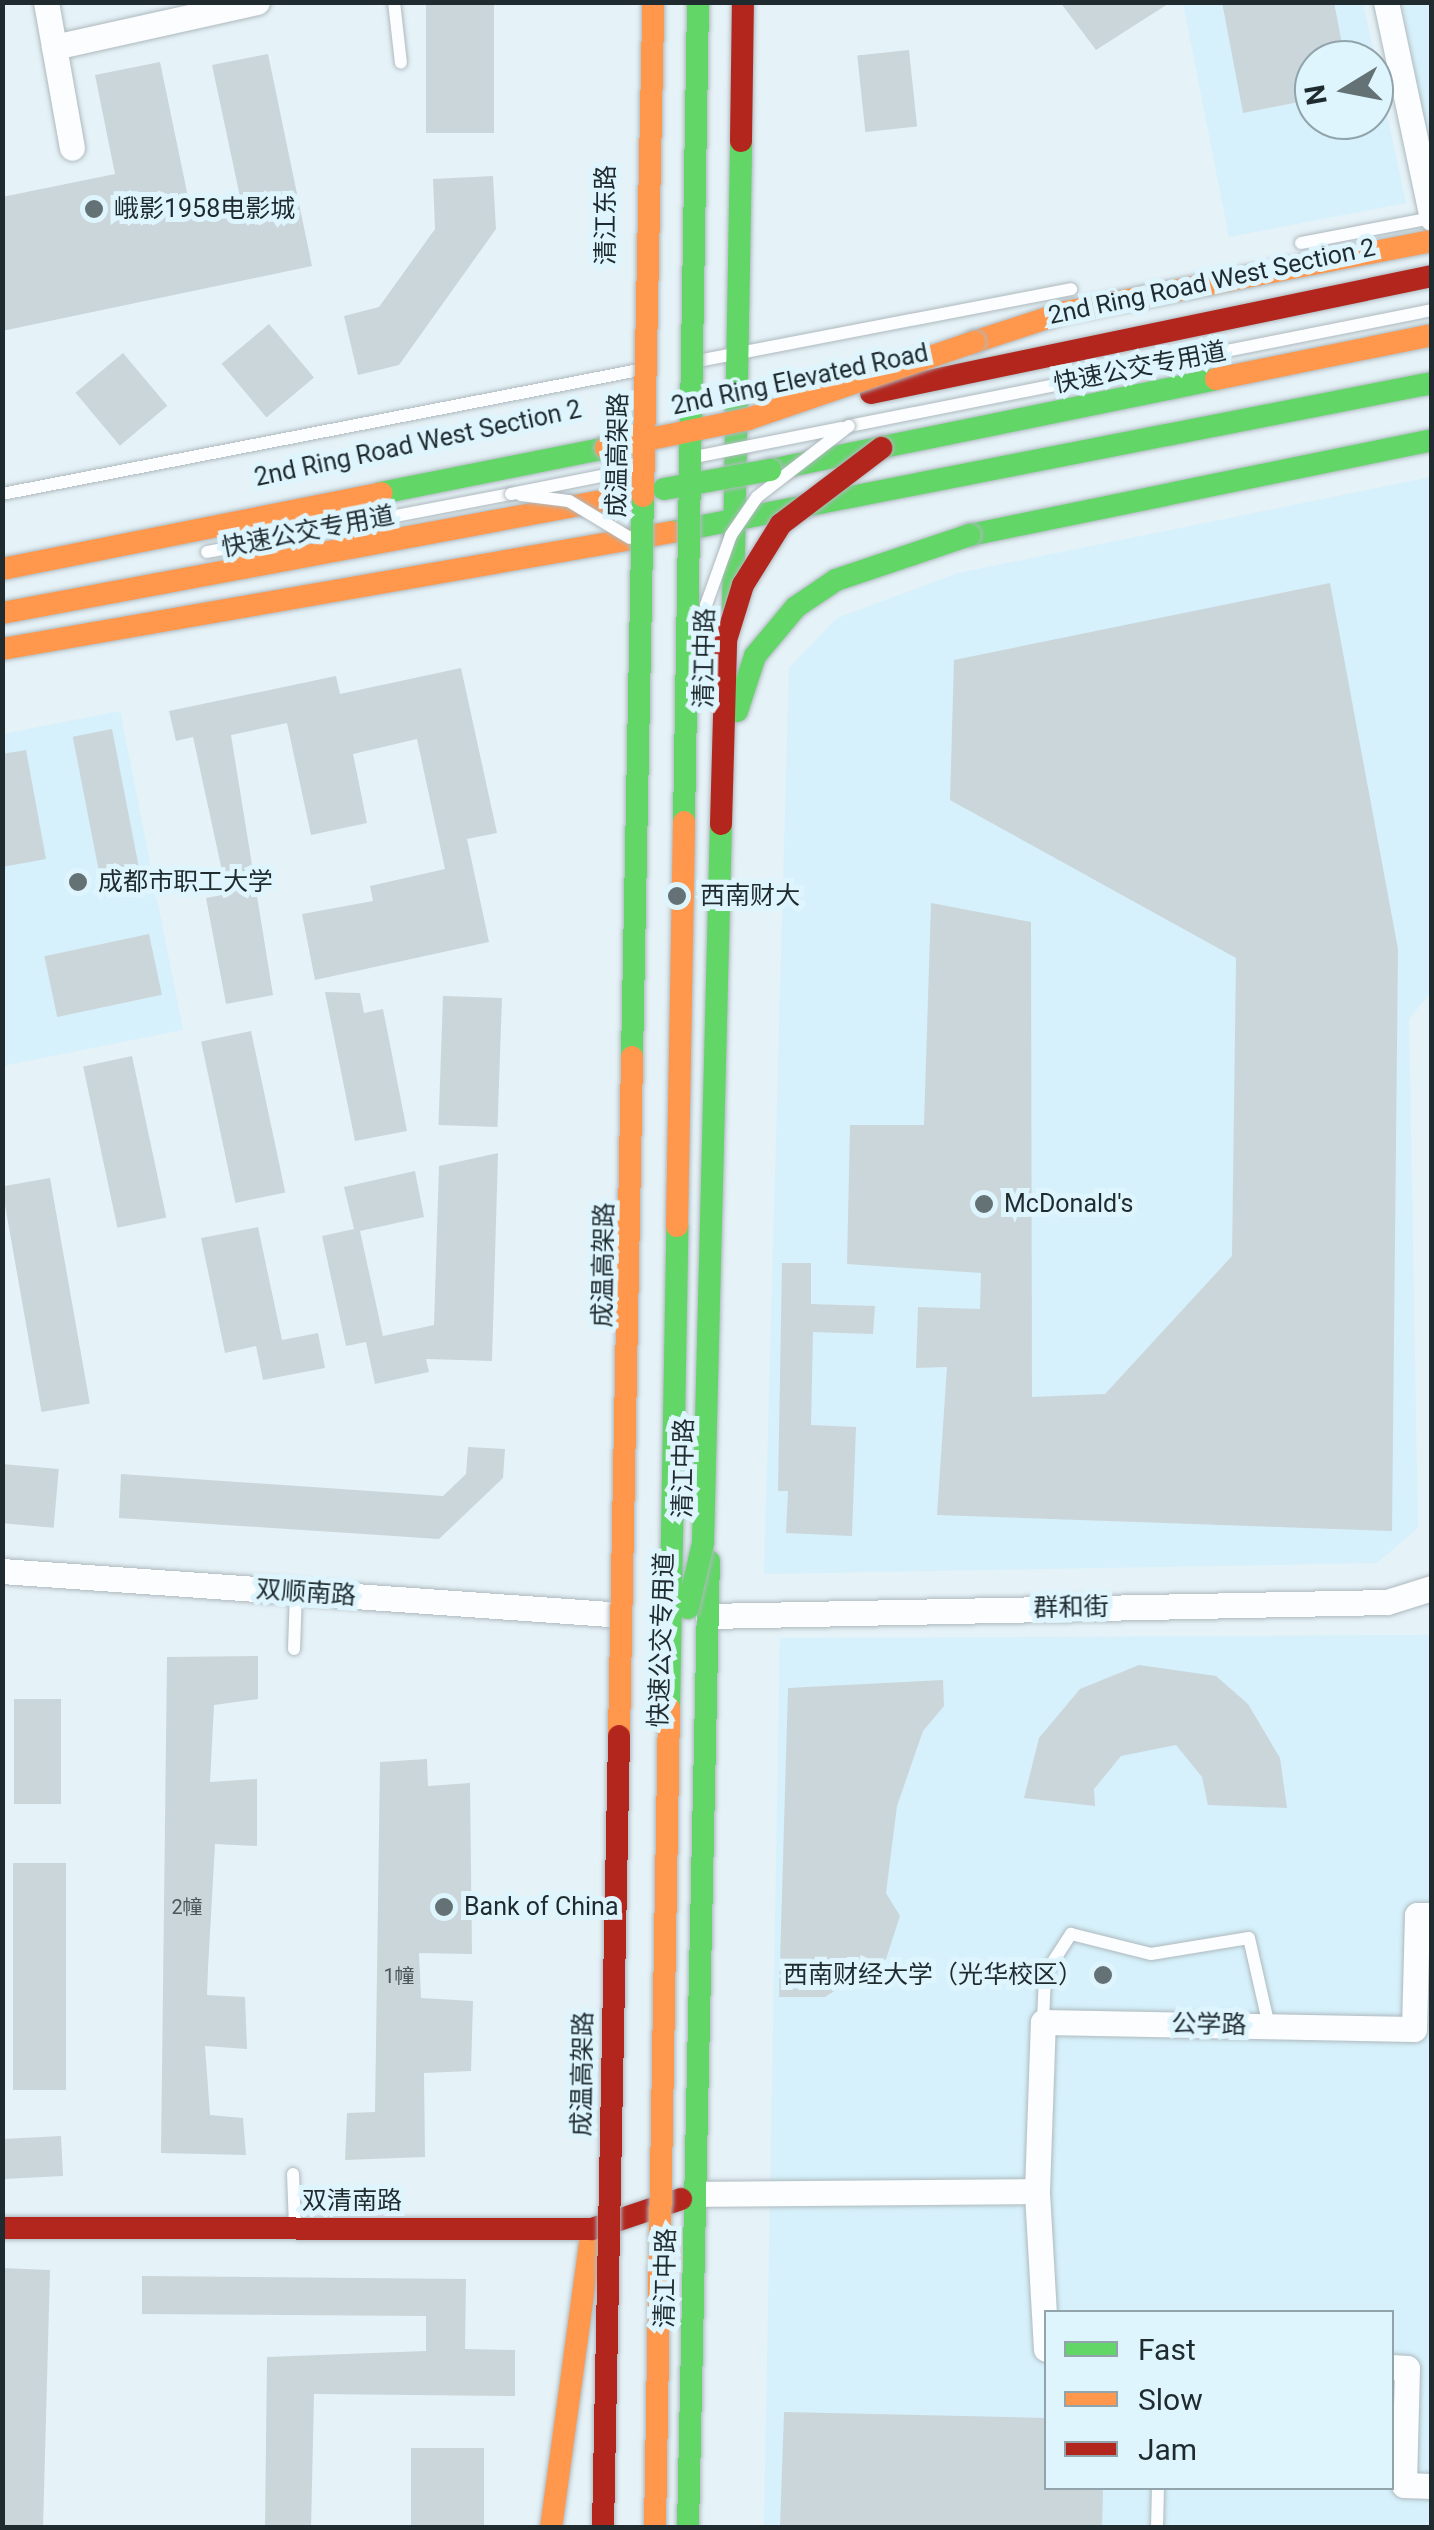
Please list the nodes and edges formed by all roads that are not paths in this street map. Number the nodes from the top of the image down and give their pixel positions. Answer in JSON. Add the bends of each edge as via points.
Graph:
{"nodes":[{"id":1,"x":46,"y":2,"type":"edge"},
{"id":2,"x":257,"y":2,"type":"edge"},
{"id":3,"x":394,"y":2,"type":"edge"},
{"id":4,"x":636,"y":2,"type":"edge"},
{"id":5,"x":652,"y":2,"type":"edge"},
{"id":6,"x":698,"y":2,"type":"edge"},
{"id":7,"x":743,"y":2,"type":"edge"},
{"id":8,"x":1386,"y":2,"type":"edge"},
{"id":9,"x":54,"y":47,"type":"junction"},
{"id":10,"x":401,"y":64,"type":"dead end"},
{"id":11,"x":72,"y":148,"type":"dead end"},
{"id":12,"x":1432,"y":218,"type":"edge"},
{"id":13,"x":1432,"y":241,"type":"edge"},
{"id":14,"x":1276,"y":248,"type":"dead end"},
{"id":15,"x":1432,"y":264,"type":"edge"},
{"id":16,"x":1432,"y":276,"type":"edge"},
{"id":17,"x":1083,"y":286,"type":"dead end"},
{"id":18,"x":1432,"y":310,"type":"edge"},
{"id":19,"x":1432,"y":335,"type":"edge"},
{"id":20,"x":734,"y":354,"type":"junction"},
{"id":21,"x":633,"y":371,"type":"junction"},
{"id":22,"x":1432,"y":383,"type":"edge"},
{"id":23,"x":741,"y":414,"type":"junction"},
{"id":24,"x":850,"y":426,"type":"junction"},
{"id":25,"x":634,"y":428,"type":"junction"},
{"id":26,"x":1432,"y":440,"type":"edge"},
{"id":27,"x":881,"y":448,"type":"junction"},
{"id":28,"x":680,"y":460,"type":"dead end"},
{"id":29,"x":661,"y":464,"type":"dead end"},
{"id":30,"x":2,"y":494,"type":"edge"},
{"id":31,"x":510,"y":494,"type":"junction"},
{"id":32,"x":736,"y":518,"type":"junction"},
{"id":33,"x":636,"y":539,"type":"junction"},
{"id":34,"x":2,"y":548,"type":"edge"},
{"id":35,"x":182,"y":556,"type":"dead end"},
{"id":36,"x":2,"y":569,"type":"edge"},
{"id":37,"x":2,"y":613,"type":"edge"},
{"id":38,"x":2,"y":649,"type":"edge"},
{"id":39,"x":692,"y":694,"type":"junction"},
{"id":40,"x":719,"y":807,"type":"junction"},
{"id":41,"x":2,"y":1571,"type":"edge"},
{"id":42,"x":1432,"y":1588,"type":"edge"},
{"id":43,"x":296,"y":1592,"type":"junction"},
{"id":44,"x":610,"y":1614,"type":"junction"},
{"id":45,"x":708,"y":1616,"type":"junction"},
{"id":46,"x":294,"y":1649,"type":"dead end"},
{"id":47,"x":668,"y":1703,"type":"junction"},
{"id":48,"x":1432,"y":1915,"type":"edge"},
{"id":49,"x":1043,"y":2022,"type":"junction"},
{"id":50,"x":1269,"y":2026,"type":"junction"},
{"id":51,"x":293,"y":2174,"type":"dead end"},
{"id":52,"x":1037,"y":2191,"type":"junction"},
{"id":53,"x":696,"y":2194,"type":"junction"},
{"id":54,"x":2,"y":2228,"type":"edge"},
{"id":55,"x":295,"y":2229,"type":"junction"},
{"id":56,"x":592,"y":2229,"type":"junction"},
{"id":57,"x":1044,"y":2314,"type":"edge"},
{"id":58,"x":604,"y":2354,"type":"junction"},
{"id":59,"x":1394,"y":2368,"type":"edge"},
{"id":60,"x":1432,"y":2486,"type":"edge"},
{"id":61,"x":1158,"y":2490,"type":"edge"},
{"id":62,"x":552,"y":2528,"type":"edge"},
{"id":63,"x":588,"y":2528,"type":"edge"},
{"id":64,"x":603,"y":2528,"type":"edge"},
{"id":65,"x":638,"y":2528,"type":"edge"},
{"id":66,"x":654,"y":2528,"type":"edge"},
{"id":67,"x":688,"y":2528,"type":"edge"},
{"id":68,"x":1157,"y":2528,"type":"edge"}],
"edges":[{"from":1,"to":9,"type":"street"},
{"from":2,"to":9,"type":"street"},
{"from":3,"to":10,"type":"lane"},
{"from":4,"to":21,"type":"main road","name":"清江东路"},
{"from":5,"to":58,"type":"main road","name":"成温高架路","bridge":true,"via":[[626,1645]]},
{"from":6,"to":47,"type":"main road","bridge":true},
{"from":7,"to":20,"type":"main road"},
{"from":8,"to":12,"type":"street"},
{"from":9,"to":11,"type":"street"},
{"from":12,"to":14,"type":"lane"},
{"from":13,"to":23,"type":"main road","bridge":true,"via":[[1066,312]]},
{"from":15,"to":23,"type":"main road","name":"2nd Ring Road West Section 2"},
{"from":16,"to":23,"type":"main road","name":"2nd Ring Elevated Road","bridge":true},
{"from":17,"to":20,"type":"lane"},
{"from":18,"to":24,"type":"lane","name":"快速公交专用道"},
{"from":19,"to":27,"type":"main road"},
{"from":20,"to":21,"type":"lane"},
{"from":20,"to":23,"type":"main road"},
{"from":21,"to":25,"type":"main road","name":"清江东路"},
{"from":21,"to":30,"type":"lane"},
{"from":22,"to":32,"type":"main road"},
{"from":23,"to":25,"type":"main road","name":"2nd Ring Road West Section 2"},
{"from":23,"to":32,"type":"main road","name":"清江中路"},
{"from":23,"to":36,"type":"main road","name":"2nd Ring Elevated Road","bridge":true},
{"from":24,"to":28,"type":"lane","name":"快速公交专用道","bridge":true},
{"from":24,"to":39,"type":"lane","name":"快速公交专用道","bridge":true,"via":[[778,473],[731,535],[713,576]]},
{"from":25,"to":33,"type":"main road"},
{"from":25,"to":34,"type":"main road","name":"2nd Ring Road West Section 2","via":[[313,496]]},
{"from":26,"to":40,"type":"main road","bridge":true,"via":[[970,535],[836,580],[796,607],[755,656]]},
{"from":27,"to":37,"type":"main road","bridge":true},
{"from":27,"to":40,"type":"main road","bridge":true,"via":[[782,524],[743,585],[724,657]]},
{"from":29,"to":31,"type":"lane","name":"快速公交专用道","bridge":true},
{"from":31,"to":35,"type":"lane","name":"快速公交专用道"},
{"from":31,"to":39,"type":"lane","name":"快速公交专用道","bridge":true,"via":[[604,516],[665,582]]},
{"from":32,"to":33,"type":"main road"},
{"from":32,"to":45,"type":"main road","name":"清江中路"},
{"from":33,"to":38,"type":"main road"},
{"from":33,"to":44,"type":"main road"},
{"from":39,"to":65,"type":"lane","name":"快速公交专用道","bridge":true},
{"from":40,"to":47,"type":"main road","bridge":true,"via":[[702,1543]]},
{"from":41,"to":43,"type":"street","name":"双顺南路"},
{"from":42,"to":45,"type":"street","name":"群和街","via":[[1387,1602]]},
{"from":43,"to":44,"type":"street","name":"双顺南路"},
{"from":43,"to":46,"type":"lane"},
{"from":44,"to":56,"type":"main road"},
{"from":45,"to":53,"type":"main road","name":"清江中路"},
{"from":47,"to":66,"type":"main road","bridge":true},
{"from":48,"to":50,"type":"street","name":"公学路","via":[[1417,1915],[1414,2029]]},
{"from":49,"to":50,"type":"street","name":"公学路"},
{"from":49,"to":50,"type":"lane","via":[[1044,1974],[1071,1934],[1151,1954],[1249,1938]]},
{"from":49,"to":52,"type":"street"},
{"from":51,"to":55,"type":"lane"},
{"from":52,"to":53,"type":"street"},
{"from":52,"to":57,"type":"street"},
{"from":53,"to":56,"type":"main road","name":"双清南路"},
{"from":53,"to":67,"type":"main road","name":"清江中路"},
{"from":54,"to":55,"type":"main road","name":"双清南路"},
{"from":55,"to":56,"type":"main road","name":"双清南路"},
{"from":56,"to":62,"type":"main road"},
{"from":56,"to":63,"type":"main road"},
{"from":58,"to":63,"type":"main road","bridge":true},
{"from":58,"to":64,"type":"main road","name":"成温高架路","bridge":true},
{"from":59,"to":60,"type":"street","via":[[1406,2368],[1404,2485]]},
{"from":61,"to":68,"type":"lane"}]}
